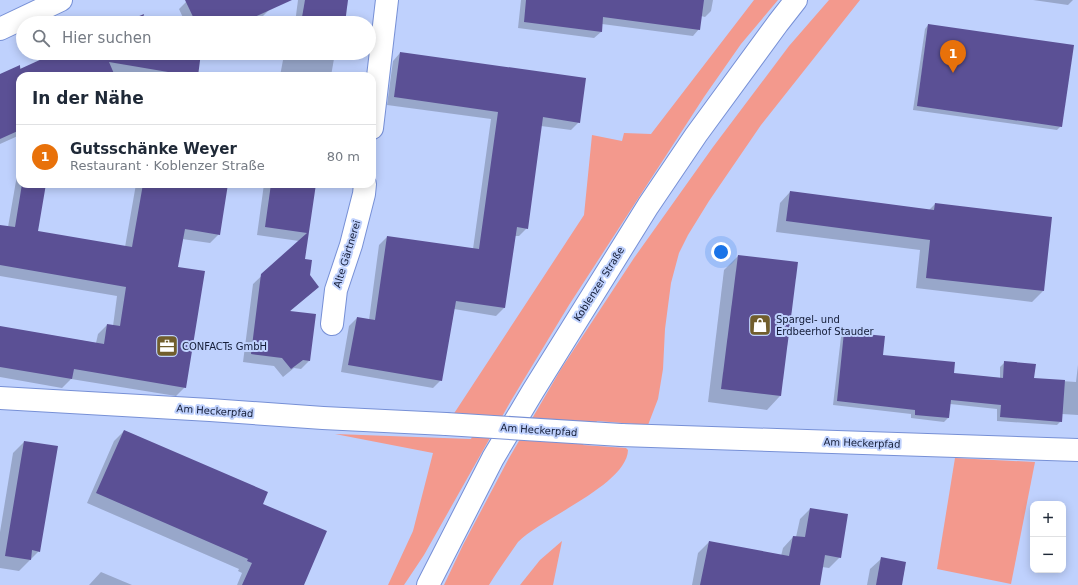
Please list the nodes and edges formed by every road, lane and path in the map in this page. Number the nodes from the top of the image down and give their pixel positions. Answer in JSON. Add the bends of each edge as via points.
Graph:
{"nodes":[{"id":1,"x":61,"y":0,"type":"edge"},
{"id":2,"x":387,"y":0,"type":"edge"},
{"id":3,"x":796,"y":0,"type":"edge"},
{"id":4,"x":27,"y":16,"type":"edge"},
{"id":5,"x":16,"y":21,"type":"edge"},
{"id":6,"x":0,"y":29,"type":"edge"},
{"id":7,"x":376,"y":94,"type":"edge"},
{"id":8,"x":365,"y":188,"type":"edge"},
{"id":9,"x":332,"y":324,"type":"dead end"},
{"id":10,"x":0,"y":398,"type":"edge"},
{"id":11,"x":1078,"y":450,"type":"edge"},
{"id":12,"x":428,"y":585,"type":"edge"}],
"edges":[{"from":1,"to":4,"type":"street"},
{"from":2,"to":7,"type":"street"},
{"from":3,"to":12,"type":"street","name":"Koblenzer Straße","via":[[700,129],[648,206],[493,458]]},
{"from":5,"to":6,"type":"street"},
{"from":8,"to":9,"type":"street","name":"Alte Gärtnerei","via":[[351,246],[336,290]]},
{"from":10,"to":11,"type":"street","name":"Am Heckerpfad","bridge":true,"via":[[621,435]]}]}
